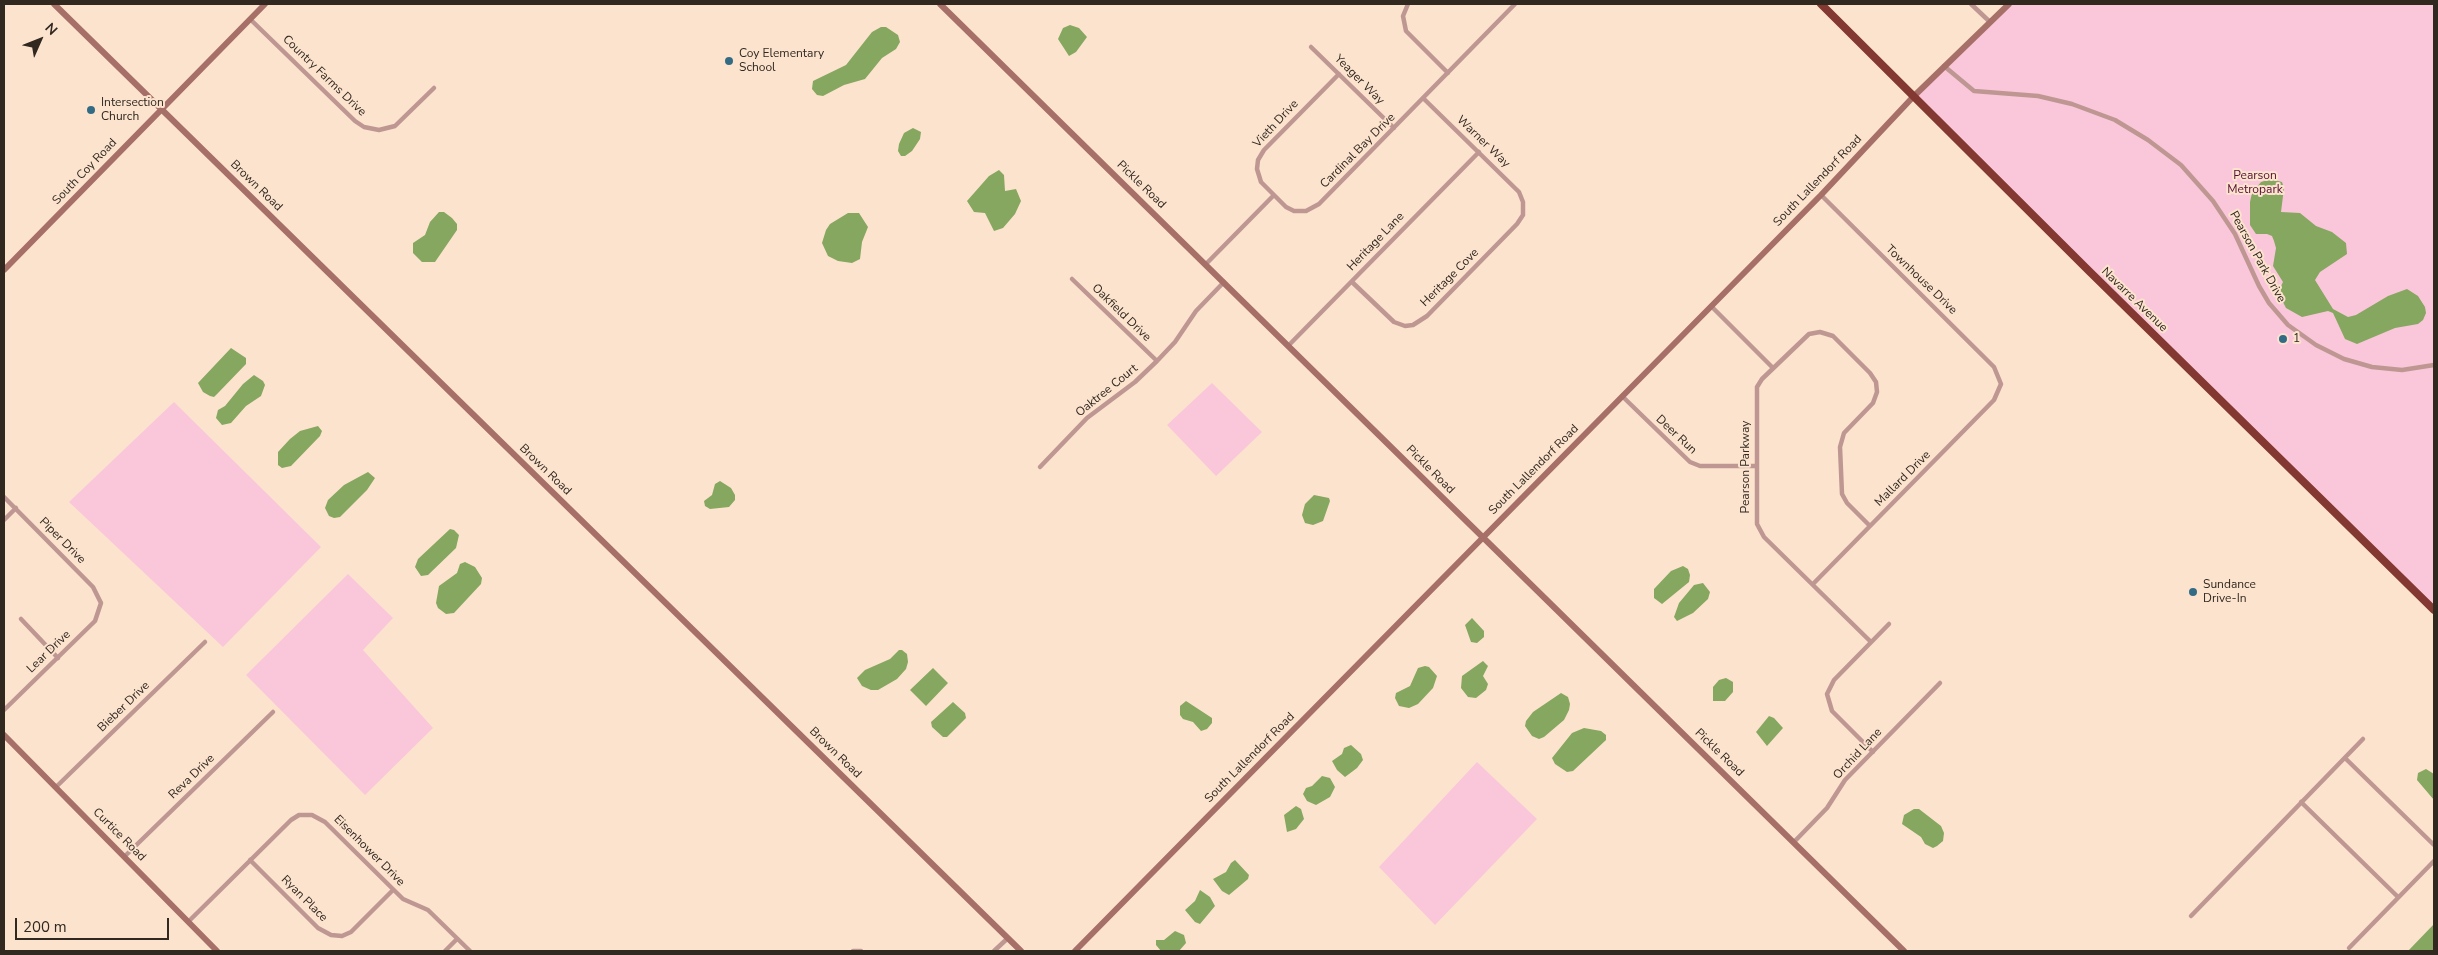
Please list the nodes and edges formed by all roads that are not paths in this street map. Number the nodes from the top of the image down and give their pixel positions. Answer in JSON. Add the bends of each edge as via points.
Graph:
{"nodes":[{"id":1,"x":54,"y":4,"type":"edge"},
{"id":2,"x":265,"y":4,"type":"edge"},
{"id":3,"x":940,"y":4,"type":"edge"},
{"id":4,"x":1408,"y":4,"type":"edge"},
{"id":5,"x":1515,"y":4,"type":"edge"},
{"id":6,"x":1821,"y":4,"type":"edge"},
{"id":7,"x":1972,"y":4,"type":"edge"},
{"id":8,"x":2009,"y":4,"type":"edge"},
{"id":9,"x":250,"y":19,"type":"junction"},
{"id":10,"x":1990,"y":22,"type":"junction"},
{"id":11,"x":1311,"y":47,"type":"dead end"},
{"id":12,"x":1944,"y":66,"type":"junction"},
{"id":13,"x":1448,"y":73,"type":"junction"},
{"id":14,"x":1339,"y":74,"type":"junction"},
{"id":15,"x":434,"y":88,"type":"dead end"},
{"id":16,"x":1423,"y":98,"type":"junction"},
{"id":17,"x":1913,"y":98,"type":"junction"},
{"id":18,"x":162,"y":109,"type":"junction"},
{"id":19,"x":1394,"y":128,"type":"junction"},
{"id":20,"x":1479,"y":152,"type":"junction"},
{"id":21,"x":1274,"y":195,"type":"junction"},
{"id":22,"x":1821,"y":195,"type":"junction"},
{"id":23,"x":1524,"y":204,"type":"joint"},
{"id":24,"x":1206,"y":264,"type":"junction"},
{"id":25,"x":4,"y":270,"type":"edge"},
{"id":26,"x":1072,"y":279,"type":"dead end"},
{"id":27,"x":1224,"y":282,"type":"junction"},
{"id":28,"x":1352,"y":282,"type":"junction"},
{"id":29,"x":1711,"y":306,"type":"junction"},
{"id":30,"x":1288,"y":346,"type":"junction"},
{"id":31,"x":1157,"y":361,"type":"junction"},
{"id":32,"x":2434,"y":365,"type":"edge"},
{"id":33,"x":1773,"y":368,"type":"junction"},
{"id":34,"x":2001,"y":384,"type":"joint"},
{"id":35,"x":1622,"y":396,"type":"junction"},
{"id":36,"x":1756,"y":466,"type":"junction"},
{"id":37,"x":1040,"y":467,"type":"dead end"},
{"id":38,"x":4,"y":497,"type":"edge"},
{"id":39,"x":16,"y":508,"type":"junction"},
{"id":40,"x":4,"y":520,"type":"edge"},
{"id":41,"x":1870,"y":526,"type":"junction"},
{"id":42,"x":1483,"y":538,"type":"junction"},
{"id":43,"x":1813,"y":584,"type":"junction"},
{"id":44,"x":101,"y":603,"type":"joint"},
{"id":45,"x":2434,"y":610,"type":"edge"},
{"id":46,"x":20,"y":619,"type":"dead end"},
{"id":47,"x":1889,"y":624,"type":"dead end"},
{"id":48,"x":205,"y":642,"type":"dead end"},
{"id":49,"x":1871,"y":642,"type":"junction"},
{"id":50,"x":58,"y":658,"type":"junction"},
{"id":51,"x":1940,"y":683,"type":"dead end"},
{"id":52,"x":4,"y":710,"type":"edge"},
{"id":53,"x":274,"y":712,"type":"dead end"},
{"id":54,"x":4,"y":735,"type":"edge"},
{"id":55,"x":2363,"y":739,"type":"dead end"},
{"id":56,"x":1873,"y":752,"type":"junction"},
{"id":57,"x":2345,"y":758,"type":"junction"},
{"id":58,"x":56,"y":787,"type":"junction"},
{"id":59,"x":2301,"y":802,"type":"junction"},
{"id":60,"x":1794,"y":842,"type":"junction"},
{"id":61,"x":2434,"y":846,"type":"edge"},
{"id":62,"x":124,"y":857,"type":"junction"},
{"id":63,"x":250,"y":860,"type":"junction"},
{"id":64,"x":2434,"y":861,"type":"edge"},
{"id":65,"x":392,"y":890,"type":"junction"},
{"id":66,"x":2398,"y":898,"type":"junction"},
{"id":67,"x":2191,"y":916,"type":"dead end"},
{"id":68,"x":188,"y":922,"type":"junction"},
{"id":69,"x":1008,"y":938,"type":"junction"},
{"id":70,"x":458,"y":939,"type":"junction"},
{"id":71,"x":2349,"y":948,"type":"dead end"},
{"id":72,"x":217,"y":951,"type":"edge"},
{"id":73,"x":445,"y":951,"type":"edge"},
{"id":74,"x":470,"y":951,"type":"edge"},
{"id":75,"x":854,"y":951,"type":"edge"},
{"id":76,"x":861,"y":951,"type":"edge"},
{"id":77,"x":994,"y":951,"type":"edge"},
{"id":78,"x":1021,"y":951,"type":"edge"},
{"id":79,"x":1076,"y":951,"type":"edge"},
{"id":80,"x":1904,"y":951,"type":"edge"}],
"edges":[{"from":1,"to":18,"type":"street","name":"Brown Road"},
{"from":2,"to":9,"type":"street","name":"South Coy Road"},
{"from":3,"to":24,"type":"street","name":"Pickle Road"},
{"from":4,"to":13,"type":"street","via":[[1403,14],[1406,30]]},
{"from":5,"to":13,"type":"street","name":"Cardinal Bay Drive"},
{"from":6,"to":17,"type":"highway","name":"Navarre Avenue"},
{"from":7,"to":10,"type":"street"},
{"from":8,"to":10,"type":"street","name":"South Lallendorf Road"},
{"from":9,"to":15,"type":"street","name":"Country Farms Drive","via":[[364,127],[379,130],[395,126]]},
{"from":9,"to":18,"type":"street","name":"South Coy Road"},
{"from":10,"to":12,"type":"street","name":"South Lallendorf Road"},
{"from":11,"to":14,"type":"street","name":"Yeager Way"},
{"from":12,"to":17,"type":"street","name":"South Lallendorf Road"},
{"from":12,"to":32,"type":"street","name":"Pearson Park Drive","via":[[1974,91],[2038,96],[2072,104],[2115,120],[2148,140],[2181,165],[2213,201],[2235,234],[2270,303],[2288,325],[2316,346],[2372,367],[2402,370]]},
{"from":13,"to":16,"type":"street","name":"Cardinal Bay Drive"},
{"from":14,"to":19,"type":"street","name":"Yeager Way"},
{"from":14,"to":21,"type":"street","name":"Vieth Drive","via":[[1259,156],[1259,178]]},
{"from":16,"to":19,"type":"street","name":"Cardinal Bay Drive"},
{"from":16,"to":20,"type":"street","name":"Warner Way"},
{"from":17,"to":22,"type":"street","name":"South Lallendorf Road"},
{"from":17,"to":45,"type":"highway","name":"Navarre Avenue"},
{"from":18,"to":25,"type":"street","name":"South Coy Road"},
{"from":18,"to":69,"type":"street","name":"Brown Road"},
{"from":19,"to":21,"type":"street","name":"Cardinal Bay Drive","via":[[1311,210],[1300,212],[1290,209]]},
{"from":20,"to":23,"type":"street","name":"Warner Way","via":[[1519,192]]},
{"from":20,"to":28,"type":"street","name":"Heritage Lane"},
{"from":21,"to":24,"type":"street"},
{"from":22,"to":29,"type":"street","name":"South Lallendorf Road"},
{"from":22,"to":34,"type":"street","name":"Townhouse Drive","via":[[1994,367]]},
{"from":23,"to":28,"type":"street","name":"Heritage Cove","via":[[1517,224],[1418,323],[1407,326],[1394,322]]},
{"from":24,"to":27,"type":"street","name":"Pickle Road"},
{"from":26,"to":31,"type":"street","name":"Oakfield Drive"},
{"from":27,"to":30,"type":"street","name":"Pickle Road"},
{"from":27,"to":31,"type":"street","name":"Oaktree Court","via":[[1196,311],[1175,342]]},
{"from":28,"to":30,"type":"street","name":"Heritage Lane"},
{"from":29,"to":33,"type":"street"},
{"from":29,"to":35,"type":"street","name":"South Lallendorf Road"},
{"from":30,"to":42,"type":"street","name":"Pickle Road"},
{"from":31,"to":37,"type":"street","name":"Oaktree Court","via":[[1087,418]]},
{"from":33,"to":36,"type":"street","name":"Pearson Parkway","via":[[1759,382],[1756,393]]},
{"from":33,"to":41,"type":"street","name":"Pearson Parkway","via":[[1802,338],[1820,332],[1833,336],[1873,376],[1877,389],[1874,400],[1844,433],[1840,447],[1842,496]]},
{"from":34,"to":41,"type":"street","name":"Mallard Drive","via":[[1994,400]]},
{"from":35,"to":36,"type":"street","name":"Deer Run","via":[[1693,464]]},
{"from":35,"to":42,"type":"street","name":"South Lallendorf Road"},
{"from":36,"to":43,"type":"street","name":"Pearson Parkway","via":[[1756,521],[1759,529]]},
{"from":38,"to":39,"type":"street","name":"Piper Drive"},
{"from":39,"to":40,"type":"street"},
{"from":39,"to":44,"type":"street","name":"Piper Drive","via":[[92,586]]},
{"from":41,"to":43,"type":"street","name":"Mallard Drive"},
{"from":42,"to":60,"type":"street","name":"Pickle Road"},
{"from":42,"to":79,"type":"street","name":"South Lallendorf Road"},
{"from":43,"to":49,"type":"street","name":"Pearson Parkway"},
{"from":44,"to":50,"type":"street","name":"Lear Drive","via":[[95,621]]},
{"from":46,"to":50,"type":"street"},
{"from":47,"to":49,"type":"street"},
{"from":48,"to":58,"type":"street","name":"Bieber Drive"},
{"from":49,"to":56,"type":"street","via":[[1832,682],[1827,694],[1832,711]]},
{"from":50,"to":52,"type":"street","name":"Lear Drive"},
{"from":51,"to":56,"type":"street","name":"Orchid Lane"},
{"from":53,"to":62,"type":"street","name":"Reva Drive"},
{"from":54,"to":58,"type":"street","name":"Curtice Road"},
{"from":55,"to":57,"type":"street"},
{"from":56,"to":60,"type":"street","name":"Orchid Lane","via":[[1845,780],[1827,808]]},
{"from":57,"to":59,"type":"street"},
{"from":57,"to":61,"type":"street"},
{"from":58,"to":62,"type":"street","name":"Curtice Road"},
{"from":59,"to":66,"type":"street"},
{"from":59,"to":67,"type":"street"},
{"from":60,"to":80,"type":"street","name":"Pickle Road"},
{"from":62,"to":68,"type":"street","name":"Curtice Road"},
{"from":63,"to":65,"type":"street","name":"Eisenhower Drive","via":[[291,820],[299,815],[312,815],[325,822]]},
{"from":63,"to":65,"type":"street","name":"Ryan Place","via":[[318,928],[331,936],[351,932]]},
{"from":63,"to":68,"type":"street","name":"Eisenhower Drive"},
{"from":64,"to":66,"type":"street"},
{"from":65,"to":70,"type":"street","name":"Eisenhower Drive","via":[[408,902],[428,910]]},
{"from":66,"to":71,"type":"street"},
{"from":68,"to":72,"type":"street","name":"Curtice Road"},
{"from":69,"to":77,"type":"street"},
{"from":69,"to":78,"type":"street","name":"Brown Road"},
{"from":70,"to":73,"type":"street"},
{"from":70,"to":74,"type":"street","name":"Eisenhower Drive"},
{"from":75,"to":76,"type":"street"}]}
